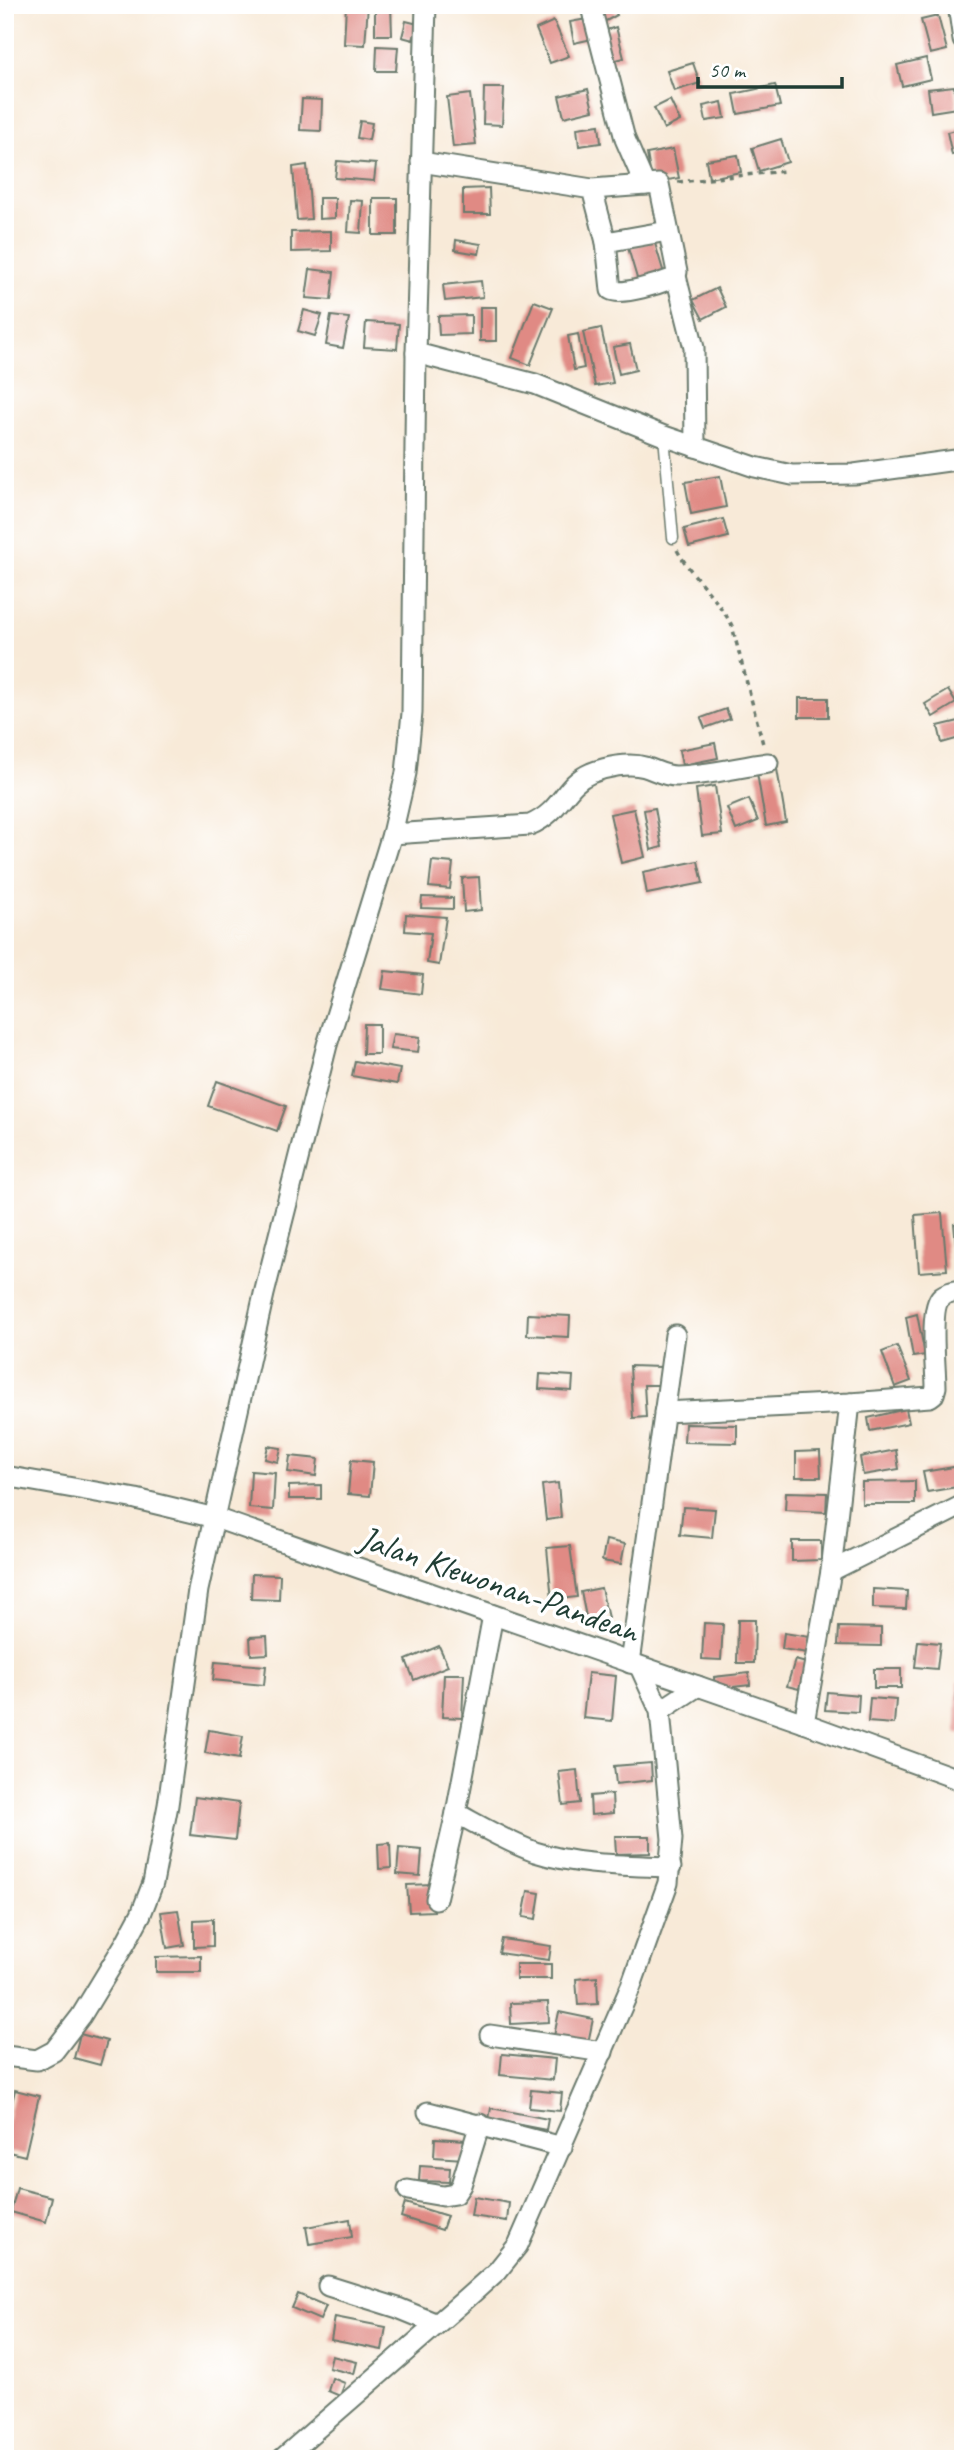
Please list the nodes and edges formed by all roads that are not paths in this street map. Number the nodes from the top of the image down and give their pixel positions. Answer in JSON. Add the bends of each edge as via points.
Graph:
{"nodes":[{"id":1,"x":426,"y":5,"type":"edge"},
{"id":2,"x":958,"y":5,"type":"edge"},
{"id":3,"x":592,"y":11,"type":"dead end"},
{"id":4,"x":963,"y":40,"type":"edge"},
{"id":5,"x":421,"y":162,"type":"junction"},
{"id":6,"x":652,"y":185,"type":"junction"},
{"id":7,"x":592,"y":189,"type":"junction"},
{"id":8,"x":668,"y":231,"type":"junction"},
{"id":9,"x":606,"y":242,"type":"junction"},
{"id":10,"x":676,"y":276,"type":"junction"},
{"id":11,"x":416,"y":353,"type":"junction"},
{"id":12,"x":664,"y":436,"type":"junction"},
{"id":13,"x":695,"y":447,"type":"junction"},
{"id":14,"x":963,"y":459,"type":"edge"},
{"id":15,"x":673,"y":538,"type":"road end"},
{"id":16,"x":768,"y":763,"type":"road end"},
{"id":17,"x":392,"y":834,"type":"junction"},
{"id":18,"x":963,"y":1290,"type":"edge"},
{"id":19,"x":675,"y":1335,"type":"dead end"},
{"id":20,"x":850,"y":1403,"type":"junction"},
{"id":21,"x":664,"y":1412,"type":"junction"},
{"id":22,"x":5,"y":1476,"type":"edge"},
{"id":23,"x":963,"y":1505,"type":"edge"},
{"id":24,"x":215,"y":1518,"type":"junction"},
{"id":25,"x":831,"y":1571,"type":"junction"},
{"id":26,"x":493,"y":1615,"type":"junction"},
{"id":27,"x":635,"y":1665,"type":"junction"},
{"id":28,"x":698,"y":1686,"type":"junction"},
{"id":29,"x":660,"y":1711,"type":"junction"},
{"id":30,"x":804,"y":1723,"type":"junction"},
{"id":31,"x":963,"y":1781,"type":"edge"},
{"id":32,"x":456,"y":1813,"type":"junction"},
{"id":33,"x":671,"y":1867,"type":"junction"},
{"id":34,"x":436,"y":1899,"type":"dead end"},
{"id":35,"x":490,"y":2035,"type":"dead end"},
{"id":36,"x":603,"y":2052,"type":"junction"},
{"id":37,"x":5,"y":2056,"type":"edge"},
{"id":38,"x":428,"y":2112,"type":"dead end"},
{"id":39,"x":480,"y":2124,"type":"junction"},
{"id":40,"x":562,"y":2147,"type":"junction"},
{"id":41,"x":408,"y":2190,"type":"dead end"},
{"id":42,"x":328,"y":2286,"type":"dead end"},
{"id":43,"x":437,"y":2324,"type":"junction"},
{"id":44,"x":282,"y":2459,"type":"edge"}],
"edges":[{"from":1,"to":5,"type":"street"},
{"from":2,"to":4,"type":"street"},
{"from":3,"to":6,"type":"street","via":[[625,139]]},
{"from":5,"to":7,"type":"street"},
{"from":5,"to":11,"type":"street"},
{"from":6,"to":7,"type":"street"},
{"from":6,"to":8,"type":"street"},
{"from":7,"to":9,"type":"street"},
{"from":8,"to":9,"type":"street"},
{"from":8,"to":10,"type":"street"},
{"from":9,"to":10,"type":"street","via":[[613,292]]},
{"from":10,"to":13,"type":"street","via":[[694,348]]},
{"from":11,"to":12,"type":"street","via":[[535,384]]},
{"from":11,"to":17,"type":"street","via":[[412,713]]},
{"from":12,"to":13,"type":"street"},
{"from":12,"to":15,"type":"lane"},
{"from":13,"to":14,"type":"street","via":[[792,475],[854,474]]},
{"from":16,"to":17,"type":"street","via":[[678,776],[641,765],[613,767],[575,782],[554,811],[530,825]]},
{"from":17,"to":24,"type":"street","via":[[327,1045],[264,1294]]},
{"from":18,"to":20,"type":"street","via":[[940,1297],[937,1304],[934,1394]]},
{"from":19,"to":21,"type":"street"},
{"from":20,"to":21,"type":"street"},
{"from":20,"to":25,"type":"street"},
{"from":21,"to":27,"type":"street"},
{"from":22,"to":24,"type":"street","name":"Jalan Klewonan-Pandean"},
{"from":23,"to":25,"type":"street"},
{"from":24,"to":26,"type":"street","name":"Jalan Klewonan-Pandean"},
{"from":24,"to":37,"type":"street","via":[[198,1590],[153,1884],[141,1914],[81,2016],[54,2051],[37,2060]]},
{"from":25,"to":30,"type":"street"},
{"from":26,"to":27,"type":"street","name":"Jalan Klewonan-Pandean"},
{"from":26,"to":32,"type":"street"},
{"from":27,"to":28,"type":"street","name":"Jalan Klewonan-Pandean"},
{"from":27,"to":29,"type":"street"},
{"from":28,"to":29,"type":"street"},
{"from":28,"to":30,"type":"street","name":"Jalan Klewonan-Pandean"},
{"from":29,"to":33,"type":"street"},
{"from":30,"to":31,"type":"street","name":"Jalan Klewonan-Pandean"},
{"from":32,"to":33,"type":"street","via":[[516,1844],[565,1859]]},
{"from":32,"to":34,"type":"street"},
{"from":33,"to":36,"type":"street","via":[[665,1894]]},
{"from":35,"to":36,"type":"street"},
{"from":36,"to":40,"type":"street"},
{"from":38,"to":39,"type":"street"},
{"from":39,"to":40,"type":"street"},
{"from":39,"to":41,"type":"street","via":[[459,2191],[443,2196]]},
{"from":40,"to":43,"type":"street","via":[[510,2257]]},
{"from":42,"to":43,"type":"street"},
{"from":43,"to":44,"type":"street"}]}
